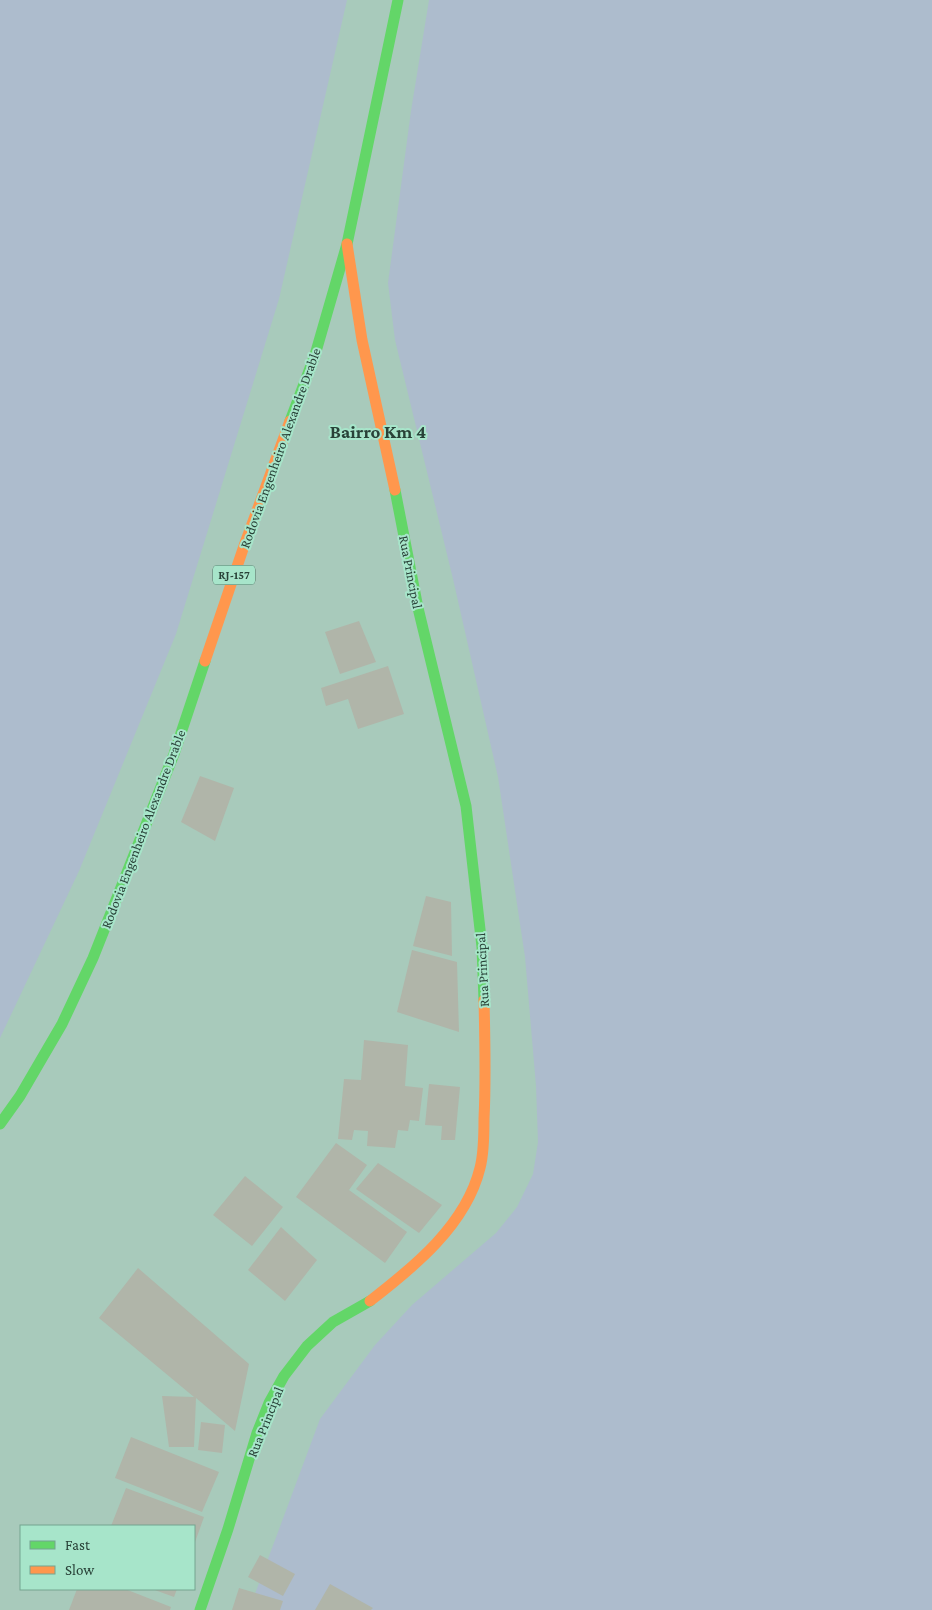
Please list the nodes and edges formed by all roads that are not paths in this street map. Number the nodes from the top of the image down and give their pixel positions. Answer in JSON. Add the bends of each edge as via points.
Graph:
{"nodes":[{"id":1,"x":398,"y":0,"type":"edge"},
{"id":2,"x":348,"y":244,"type":"junction"},
{"id":3,"x":0,"y":1124,"type":"edge"},
{"id":4,"x":200,"y":1610,"type":"edge"}],
"edges":[{"from":1,"to":2,"type":"street","name":"Rodovia Engenheiro Alexandre Drable","number":"RJ-157"},
{"from":2,"to":3,"type":"street","name":"Rodovia Engenheiro Alexandre Drable","number":"RJ-157","via":[[315,355],[244,546],[174,754],[93,958],[62,1024]]},
{"from":2,"to":4,"type":"street","name":"Rua Principal","via":[[362,340],[418,608],[466,806],[482,947],[486,1078],[480,1168],[468,1199],[448,1230],[426,1255],[364,1306],[333,1322],[306,1346],[284,1376],[257,1433]]}]}
